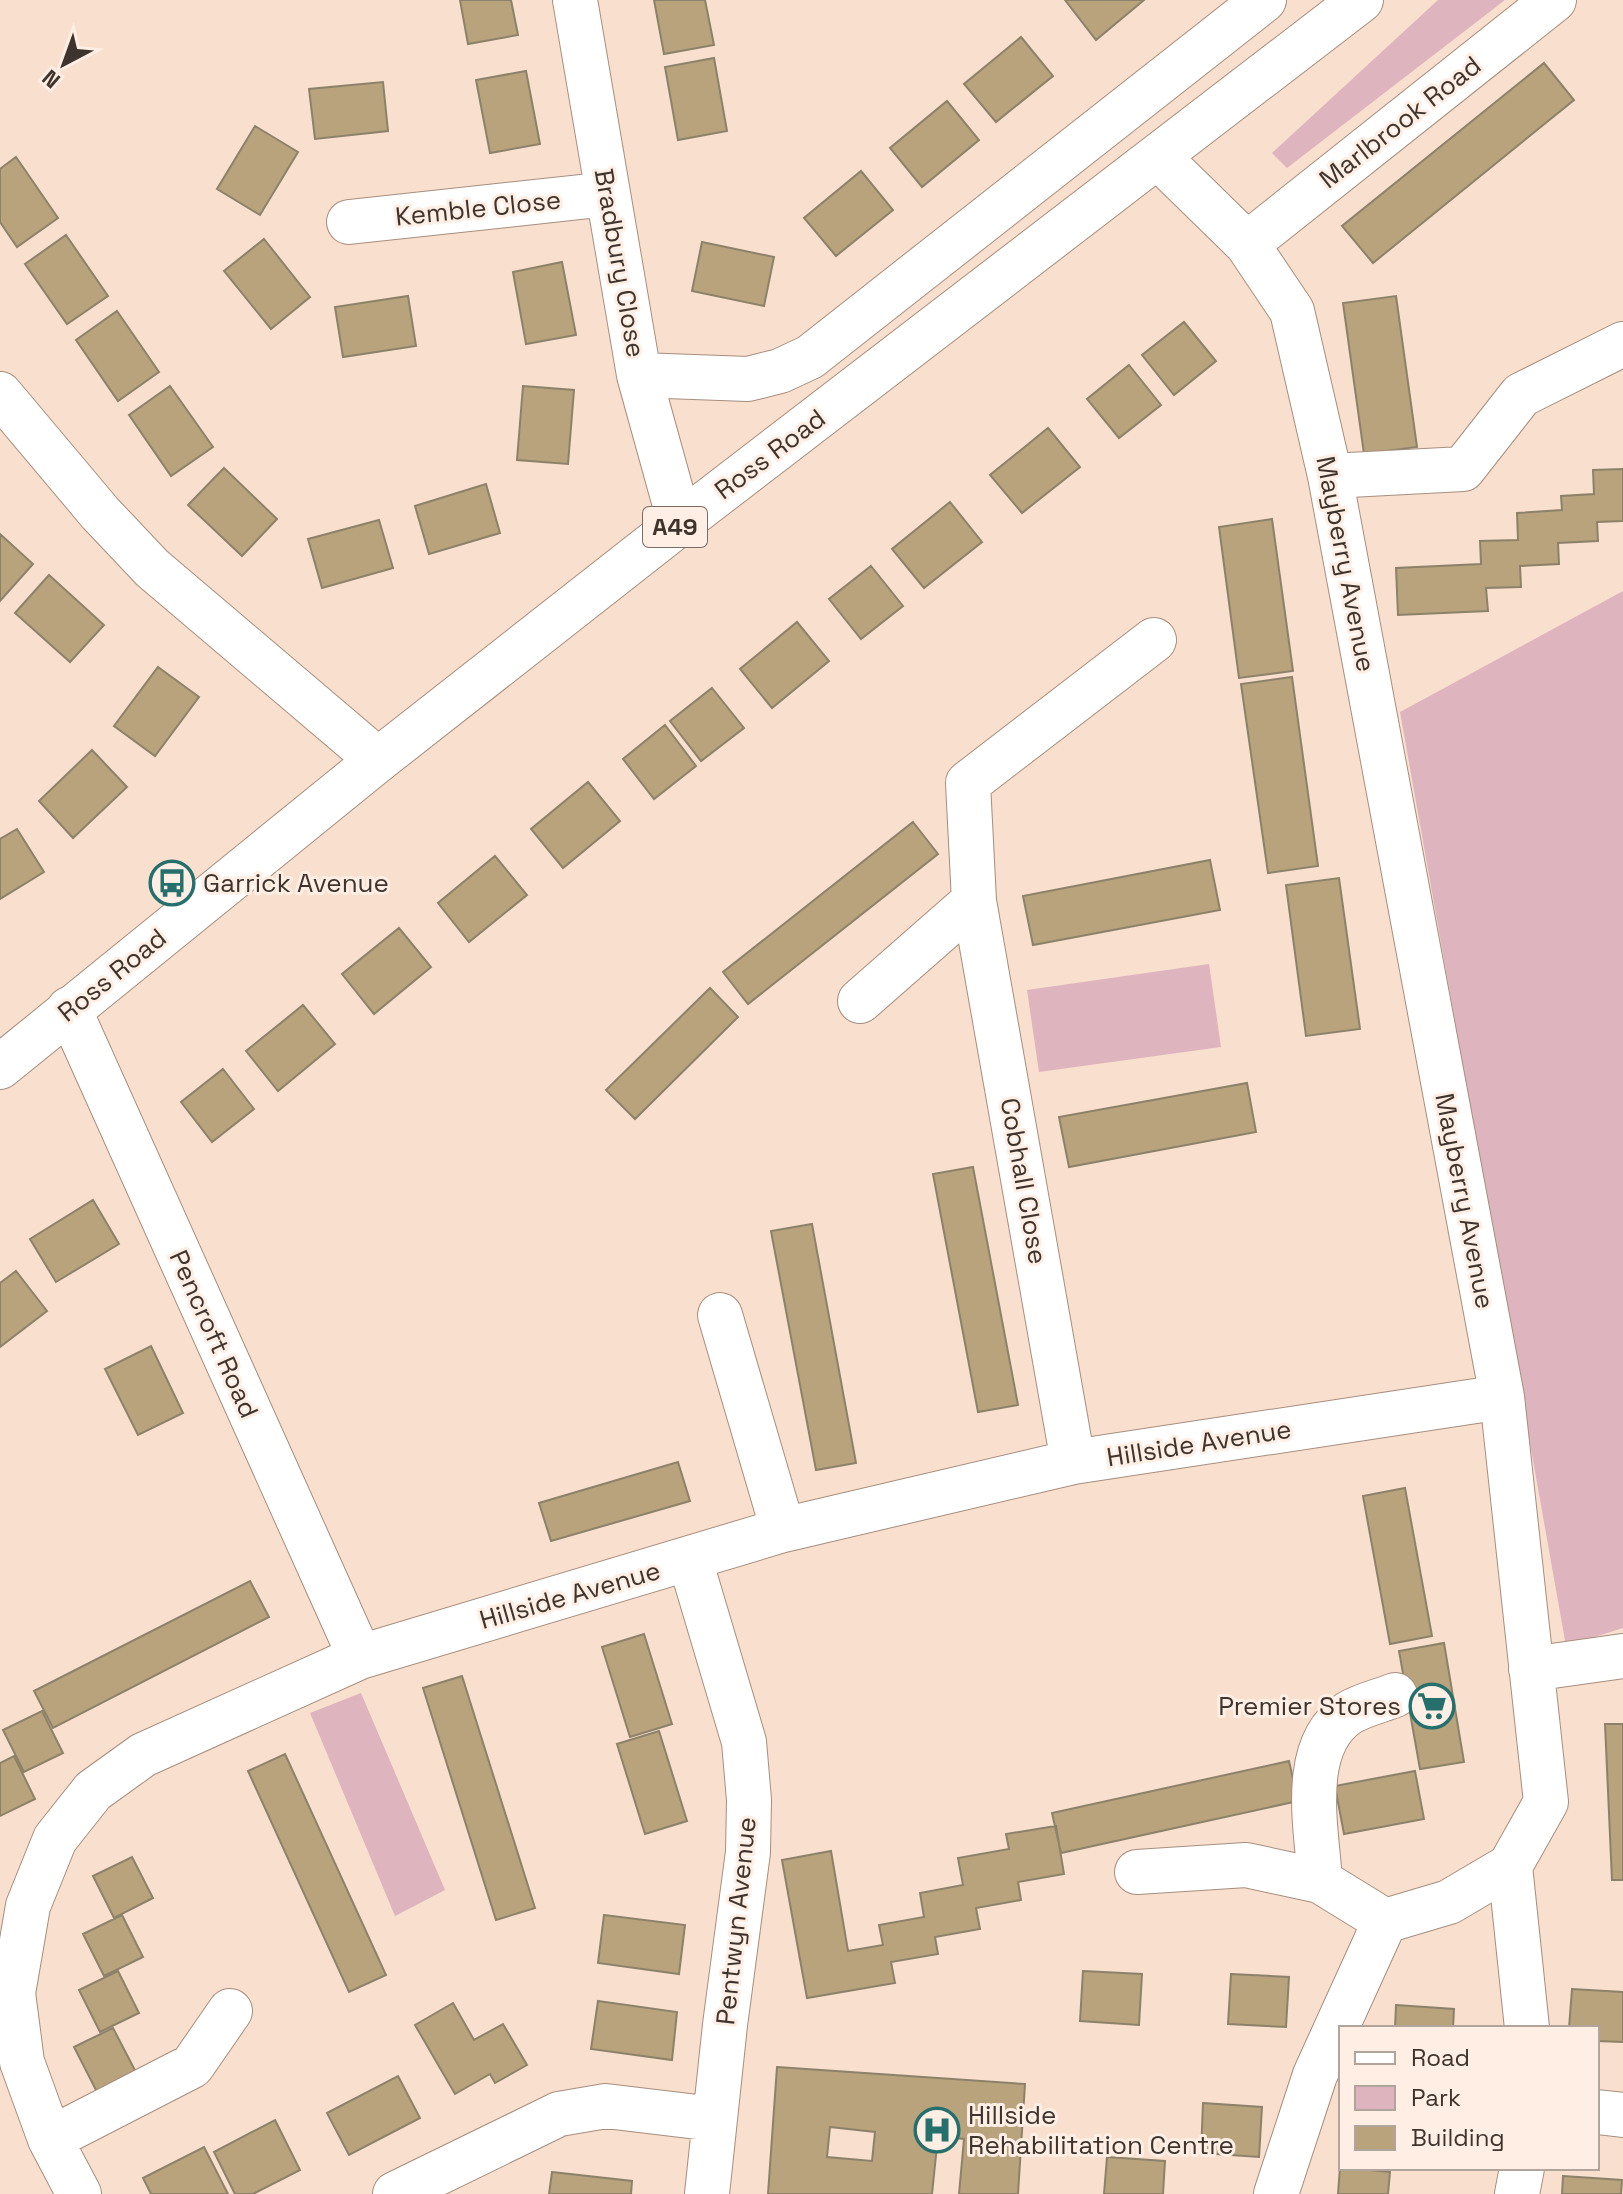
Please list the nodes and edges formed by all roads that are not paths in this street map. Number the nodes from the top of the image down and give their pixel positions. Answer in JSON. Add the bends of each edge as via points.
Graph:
{"nodes":[{"id":1,"x":575,"y":0,"type":"edge"},
{"id":2,"x":1361,"y":0,"type":"edge"},
{"id":3,"x":1554,"y":0,"type":"edge"},
{"id":4,"x":1259,"y":4,"type":"edge"},
{"id":5,"x":1288,"y":58,"type":"junction"},
{"id":6,"x":1158,"y":157,"type":"junction"},
{"id":7,"x":608,"y":194,"type":"junction"},
{"id":8,"x":349,"y":222,"type":"dead end"},
{"id":9,"x":1247,"y":244,"type":"junction"},
{"id":10,"x":1623,"y":344,"type":"edge"},
{"id":11,"x":639,"y":375,"type":"junction"},
{"id":12,"x":0,"y":394,"type":"edge"},
{"id":13,"x":1330,"y":476,"type":"junction"},
{"id":14,"x":680,"y":523,"type":"junction"},
{"id":15,"x":1154,"y":640,"type":"dead end"},
{"id":16,"x":378,"y":760,"type":"junction"},
{"id":17,"x":974,"y":901,"type":"junction"},
{"id":18,"x":860,"y":1001,"type":"dead end"},
{"id":19,"x":69,"y":1009,"type":"junction"},
{"id":20,"x":0,"y":1067,"type":"edge"},
{"id":21,"x":720,"y":1315,"type":"dead end"},
{"id":22,"x":1502,"y":1397,"type":"junction"},
{"id":23,"x":1073,"y":1462,"type":"junction"},
{"id":24,"x":783,"y":1530,"type":"junction"},
{"id":25,"x":690,"y":1560,"type":"junction"},
{"id":26,"x":1623,"y":1656,"type":"edge"},
{"id":27,"x":360,"y":1657,"type":"junction"},
{"id":28,"x":1531,"y":1669,"type":"junction"},
{"id":29,"x":1395,"y":1695,"type":"dead end"},
{"id":30,"x":1510,"y":1866,"type":"junction"},
{"id":31,"x":1137,"y":1872,"type":"dead end"},
{"id":32,"x":1320,"y":1881,"type":"junction"},
{"id":33,"x":1385,"y":1921,"type":"junction"},
{"id":34,"x":7,"y":1995,"type":"edge"},
{"id":35,"x":230,"y":2011,"type":"dead end"},
{"id":36,"x":1527,"y":2026,"type":"edge"},
{"id":37,"x":1599,"y":2112,"type":"edge"},
{"id":38,"x":1623,"y":2115,"type":"edge"},
{"id":39,"x":714,"y":2119,"type":"junction"},
{"id":40,"x":50,"y":2139,"type":"junction"},
{"id":41,"x":1522,"y":2170,"type":"edge"},
{"id":42,"x":79,"y":2194,"type":"edge"},
{"id":43,"x":395,"y":2194,"type":"edge"},
{"id":44,"x":707,"y":2194,"type":"edge"},
{"id":45,"x":1276,"y":2194,"type":"edge"},
{"id":46,"x":1517,"y":2194,"type":"edge"}],
"edges":[{"from":1,"to":7,"type":"main road","name":"Bradbury Close"},
{"from":2,"to":5,"type":"main road","name":"Ross Road","number":"A49"},
{"from":3,"to":9,"type":"main road","name":"Marlbrook Road"},
{"from":4,"to":5,"type":"main road"},
{"from":4,"to":11,"type":"main road","via":[[810,357],[748,379]]},
{"from":5,"to":6,"type":"main road","name":"Ross Road","number":"A49"},
{"from":6,"to":9,"type":"main road","name":"Mayberry Avenue"},
{"from":6,"to":14,"type":"main road","name":"Ross Road","number":"A49"},
{"from":7,"to":8,"type":"main road","name":"Kemble Close"},
{"from":7,"to":11,"type":"main road","name":"Bradbury Close"},
{"from":9,"to":13,"type":"main road","name":"Mayberry Avenue","via":[[1292,311]]},
{"from":10,"to":13,"type":"main road","via":[[1521,395],[1463,469]]},
{"from":11,"to":14,"type":"main road","name":"Bradbury Close"},
{"from":12,"to":16,"type":"main road","via":[[152,568]]},
{"from":13,"to":22,"type":"main road","name":"Mayberry Avenue"},
{"from":14,"to":16,"type":"main road","name":"Ross Road","number":"A49"},
{"from":15,"to":17,"type":"main road","name":"Cobhall Close","via":[[968,783]]},
{"from":16,"to":19,"type":"main road","name":"Ross Road","number":"A49"},
{"from":17,"to":18,"type":"main road"},
{"from":17,"to":23,"type":"main road","name":"Cobhall Close"},
{"from":19,"to":20,"type":"main road","name":"Ross Road","number":"A49"},
{"from":19,"to":27,"type":"main road","name":"Pencroft Road"},
{"from":21,"to":24,"type":"main road"},
{"from":22,"to":23,"type":"main road","name":"Hillside Avenue"},
{"from":22,"to":28,"type":"main road","name":"Mayberry Avenue"},
{"from":23,"to":24,"type":"main road","name":"Hillside Avenue"},
{"from":24,"to":25,"type":"main road","name":"Hillside Avenue"},
{"from":25,"to":27,"type":"main road","name":"Hillside Avenue"},
{"from":25,"to":39,"type":"main road","name":"Pentwyn Avenue","via":[[744,1742],[749,1800],[748,1852]]},
{"from":26,"to":28,"type":"main road"},
{"from":27,"to":34,"type":"main road","name":"Hillside Avenue","via":[[143,1755],[93,1791],[55,1839],[28,1906]]},
{"from":28,"to":30,"type":"main road","name":"Mayberry Avenue","via":[[1546,1802]]},
{"from":29,"to":32,"type":"main road","via":[[1349,1714],[1327,1735],[1316,1760]]},
{"from":30,"to":33,"type":"main road","via":[[1449,1902]]},
{"from":30,"to":36,"type":"main road"},
{"from":31,"to":32,"type":"main road","via":[[1246,1865]]},
{"from":32,"to":33,"type":"main road"},
{"from":33,"to":45,"type":"main road","via":[[1315,2075]]},
{"from":34,"to":40,"type":"main road","name":"Hillside Avenue","via":[[22,2062]]},
{"from":35,"to":40,"type":"main road","via":[[192,2066]]},
{"from":37,"to":38,"type":"main road"},
{"from":39,"to":43,"type":"main road","via":[[606,2106],[559,2114]]},
{"from":39,"to":44,"type":"main road","name":"Pentwyn Avenue"},
{"from":40,"to":42,"type":"main road","name":"Hillside Avenue"},
{"from":41,"to":46,"type":"main road"}]}
